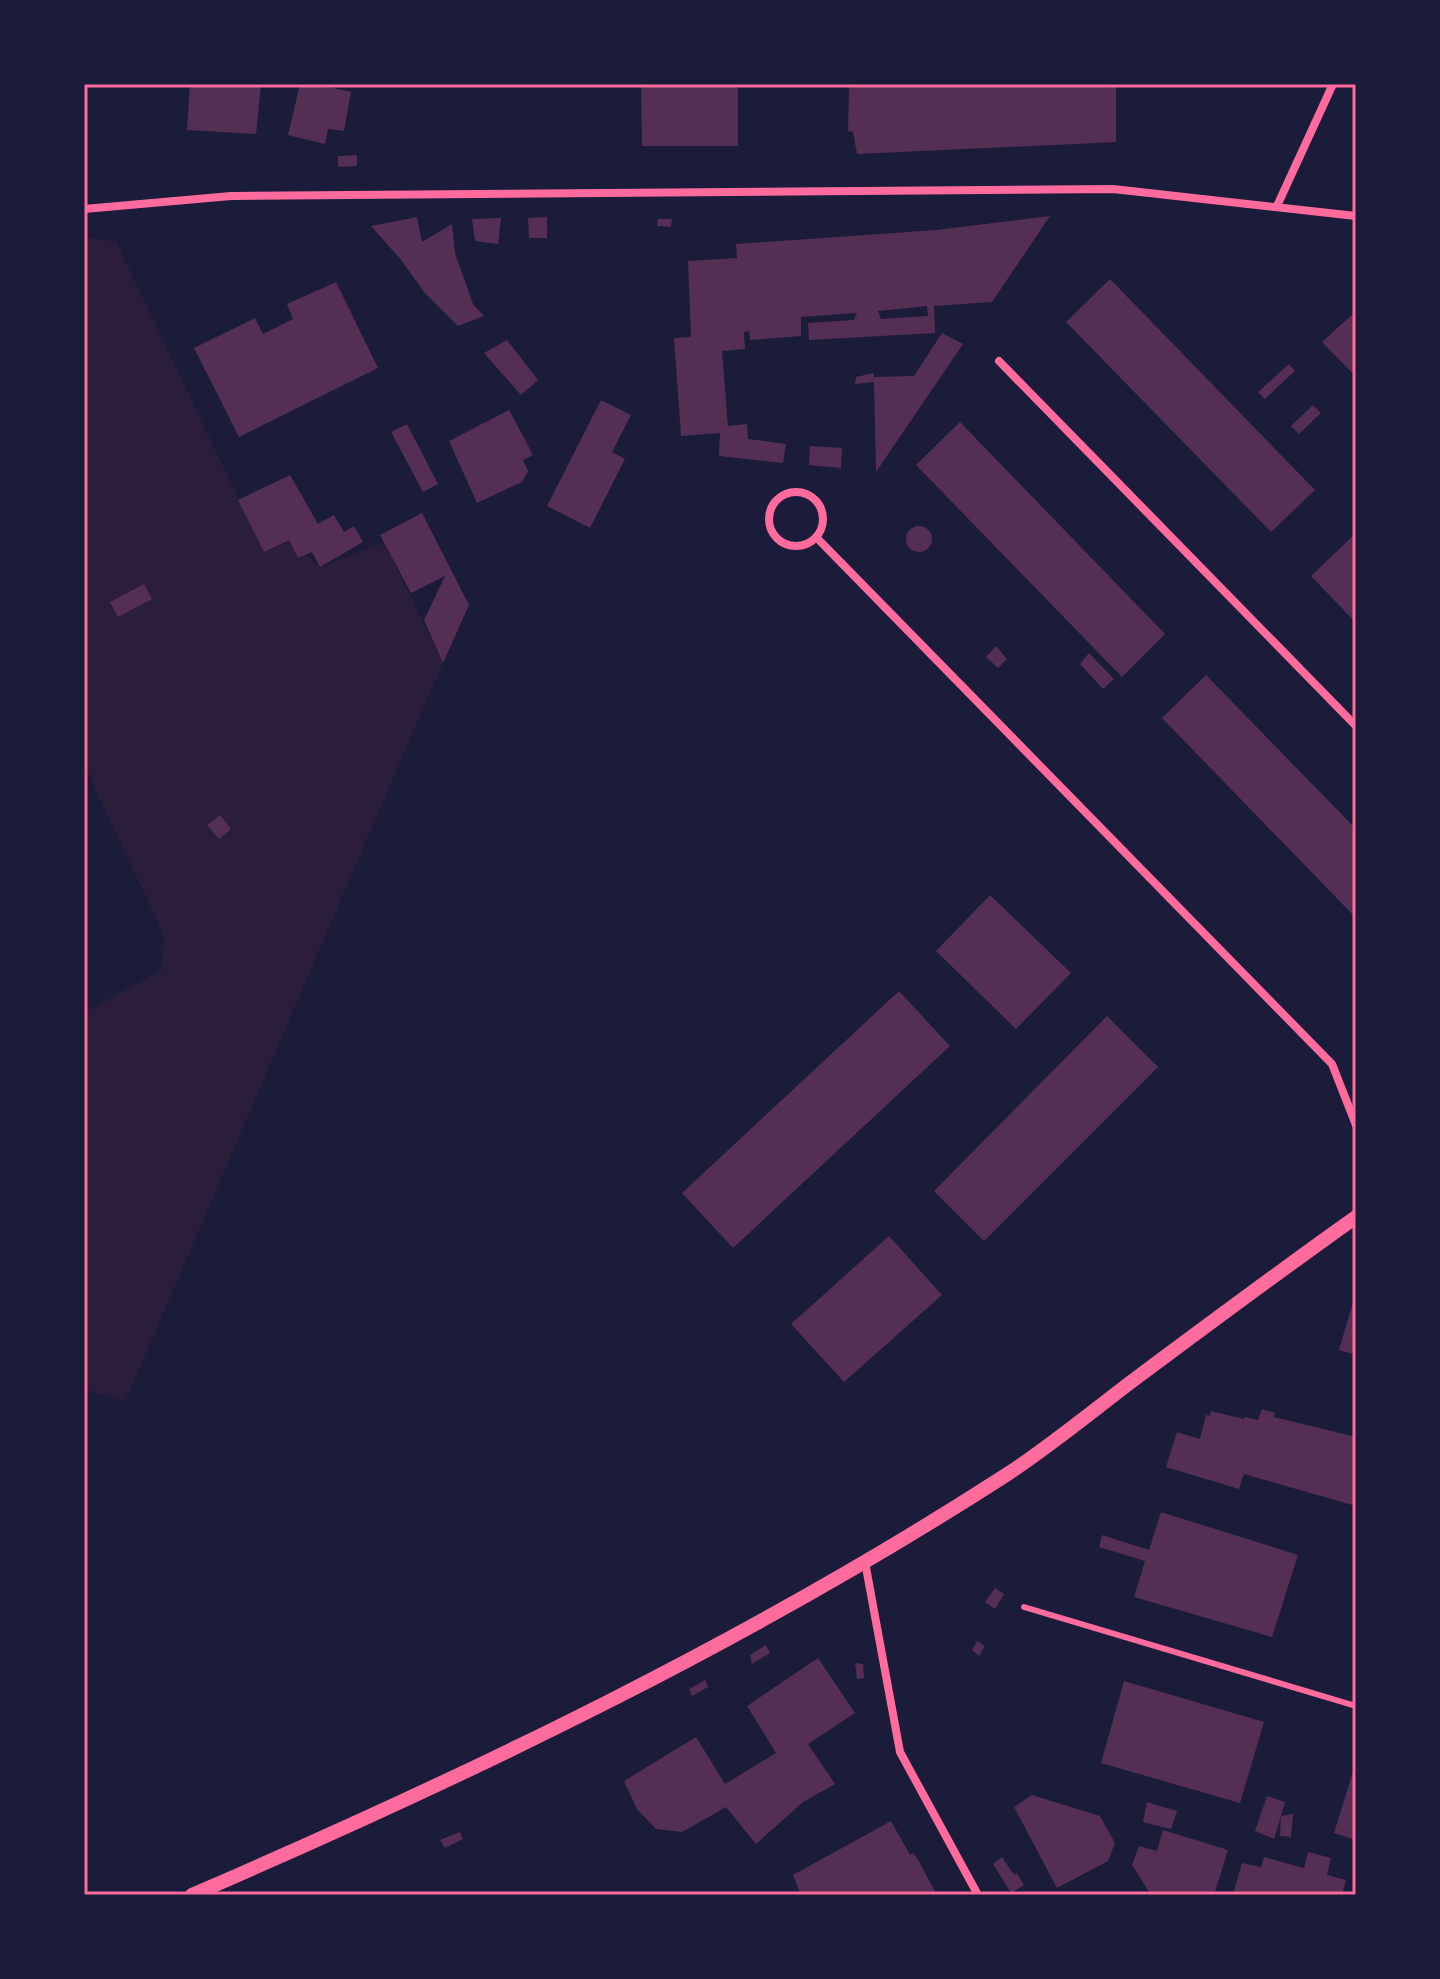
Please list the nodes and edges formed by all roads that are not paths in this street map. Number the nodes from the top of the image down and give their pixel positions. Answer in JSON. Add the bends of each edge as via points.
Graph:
{"nodes":[{"id":1,"x":1333,"y":84,"type":"edge"},
{"id":2,"x":1277,"y":206,"type":"junction"},
{"id":3,"x":84,"y":209,"type":"edge"},
{"id":4,"x":1356,"y":216,"type":"edge"},
{"id":5,"x":999,"y":361,"type":"dead end"},
{"id":6,"x":816,"y":537,"type":"junction"},
{"id":7,"x":1356,"y":726,"type":"edge"},
{"id":8,"x":1356,"y":1125,"type":"edge"},
{"id":9,"x":1356,"y":1217,"type":"edge"},
{"id":10,"x":865,"y":1562,"type":"junction"},
{"id":11,"x":1024,"y":1607,"type":"dead end"},
{"id":12,"x":1356,"y":1706,"type":"edge"},
{"id":13,"x":192,"y":1895,"type":"edge"},
{"id":14,"x":978,"y":1895,"type":"edge"}],
"edges":[{"from":1,"to":2,"type":"street"},
{"from":2,"to":3,"type":"street","via":[[1113,189],[231,196]]},
{"from":2,"to":4,"type":"street"},
{"from":5,"to":7,"type":"street"},
{"from":6,"to":6,"type":"street","via":[[823,526],[816,500],[792,491],[776,499],[768,515],[778,540],[795,546]]},
{"from":6,"to":8,"type":"street","via":[[1332,1064]]},
{"from":9,"to":10,"type":"street","via":[[1009,1473]]},
{"from":10,"to":13,"type":"street","via":[[576,1718]]},
{"from":10,"to":14,"type":"street","via":[[900,1752]]},
{"from":11,"to":12,"type":"lane"}]}
